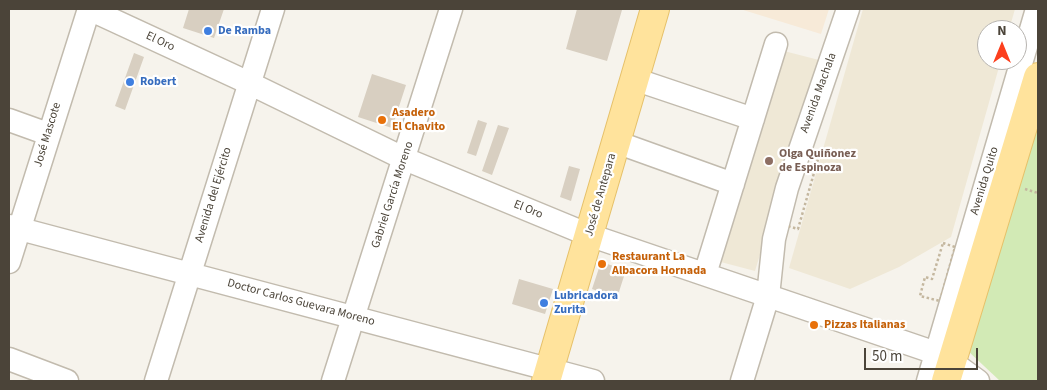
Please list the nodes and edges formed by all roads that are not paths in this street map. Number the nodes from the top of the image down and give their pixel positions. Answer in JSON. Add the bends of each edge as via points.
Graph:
{"nodes":[{"id":1,"x":89,"y":9,"type":"edge"},
{"id":2,"x":273,"y":9,"type":"edge"},
{"id":3,"x":452,"y":9,"type":"edge"},
{"id":4,"x":655,"y":9,"type":"edge"},
{"id":5,"x":848,"y":9,"type":"edge"},
{"id":6,"x":1037,"y":9,"type":"edge"},
{"id":7,"x":776,"y":44,"type":"dead end"},
{"id":8,"x":1038,"y":78,"type":"edge"},
{"id":9,"x":634,"y":79,"type":"junction"},
{"id":10,"x":249,"y":83,"type":"junction"},
{"id":11,"x":753,"y":119,"type":"junction"},
{"id":12,"x":9,"y":120,"type":"edge"},
{"id":13,"x":48,"y":134,"type":"junction"},
{"id":14,"x":616,"y":142,"type":"junction"},
{"id":15,"x":405,"y":159,"type":"junction"},
{"id":16,"x":733,"y":184,"type":"junction"},
{"id":17,"x":14,"y":227,"type":"edge"},
{"id":18,"x":590,"y":235,"type":"junction"},
{"id":19,"x":9,"y":262,"type":"edge"},
{"id":20,"x":190,"y":274,"type":"junction"},
{"id":21,"x":705,"y":274,"type":"junction"},
{"id":22,"x":768,"y":296,"type":"junction"},
{"id":23,"x":353,"y":318,"type":"junction"},
{"id":24,"x":9,"y":359,"type":"edge"},
{"id":25,"x":941,"y":362,"type":"edge"},
{"id":26,"x":548,"y":375,"type":"edge"},
{"id":27,"x":68,"y":381,"type":"edge"},
{"id":28,"x":156,"y":381,"type":"edge"},
{"id":29,"x":333,"y":381,"type":"edge"},
{"id":30,"x":593,"y":381,"type":"edge"},
{"id":31,"x":742,"y":381,"type":"edge"},
{"id":32,"x":753,"y":381,"type":"edge"},
{"id":33,"x":916,"y":381,"type":"edge"},
{"id":34,"x":928,"y":381,"type":"edge"},
{"id":35,"x":978,"y":381,"type":"edge"}],
"edges":[{"from":1,"to":10,"type":"street","name":"El Oro"},
{"from":1,"to":13,"type":"street","name":"José Mascote"},
{"from":2,"to":10,"type":"street","name":"Avenida del Ejército"},
{"from":3,"to":15,"type":"street","name":"Gabriel García Moreno"},
{"from":4,"to":9,"type":"main road","name":"José de Antepara"},
{"from":5,"to":22,"type":"street","name":"Avenida Machala","via":[[786,188],[774,239]]},
{"from":6,"to":25,"type":"street","name":"Avenida Quito","via":[[962,260]]},
{"from":7,"to":11,"type":"street"},
{"from":8,"to":25,"type":"main road","name":"Avenida Quito"},
{"from":9,"to":11,"type":"street"},
{"from":9,"to":14,"type":"main road","name":"José de Antepara"},
{"from":10,"to":15,"type":"street","name":"El Oro"},
{"from":10,"to":20,"type":"street","name":"Avenida del Ejército"},
{"from":11,"to":16,"type":"street"},
{"from":12,"to":13,"type":"street"},
{"from":13,"to":17,"type":"street","name":"José Mascote"},
{"from":14,"to":16,"type":"street"},
{"from":14,"to":18,"type":"main road","name":"José de Antepara"},
{"from":15,"to":18,"type":"street","name":"El Oro"},
{"from":15,"to":23,"type":"street","name":"Gabriel García Moreno"},
{"from":16,"to":21,"type":"street"},
{"from":17,"to":19,"type":"street","name":"José Mascote"},
{"from":17,"to":20,"type":"street","name":"Doctor Carlos Guevara Moreno"},
{"from":18,"to":21,"type":"street","name":"El Oro"},
{"from":18,"to":26,"type":"main road","name":"José de Antepara"},
{"from":20,"to":23,"type":"street","name":"Doctor Carlos Guevara Moreno"},
{"from":20,"to":28,"type":"street","name":"Avenida del Ejército"},
{"from":21,"to":22,"type":"street","name":"El Oro"},
{"from":22,"to":25,"type":"street","name":"El Oro"},
{"from":22,"to":31,"type":"street","name":"Avenida Machala"},
{"from":22,"to":32,"type":"street","name":"Avenida Machala","via":[[773,319]]},
{"from":23,"to":26,"type":"street","name":"Doctor Carlos Guevara Moreno"},
{"from":23,"to":29,"type":"street","name":"Gabriel García Moreno"},
{"from":24,"to":27,"type":"street"},
{"from":25,"to":33,"type":"street"},
{"from":25,"to":34,"type":"street"},
{"from":25,"to":35,"type":"street","name":"El Oro"},
{"from":26,"to":30,"type":"street","name":"Doctor Carlos Guevara Moreno"}]}
